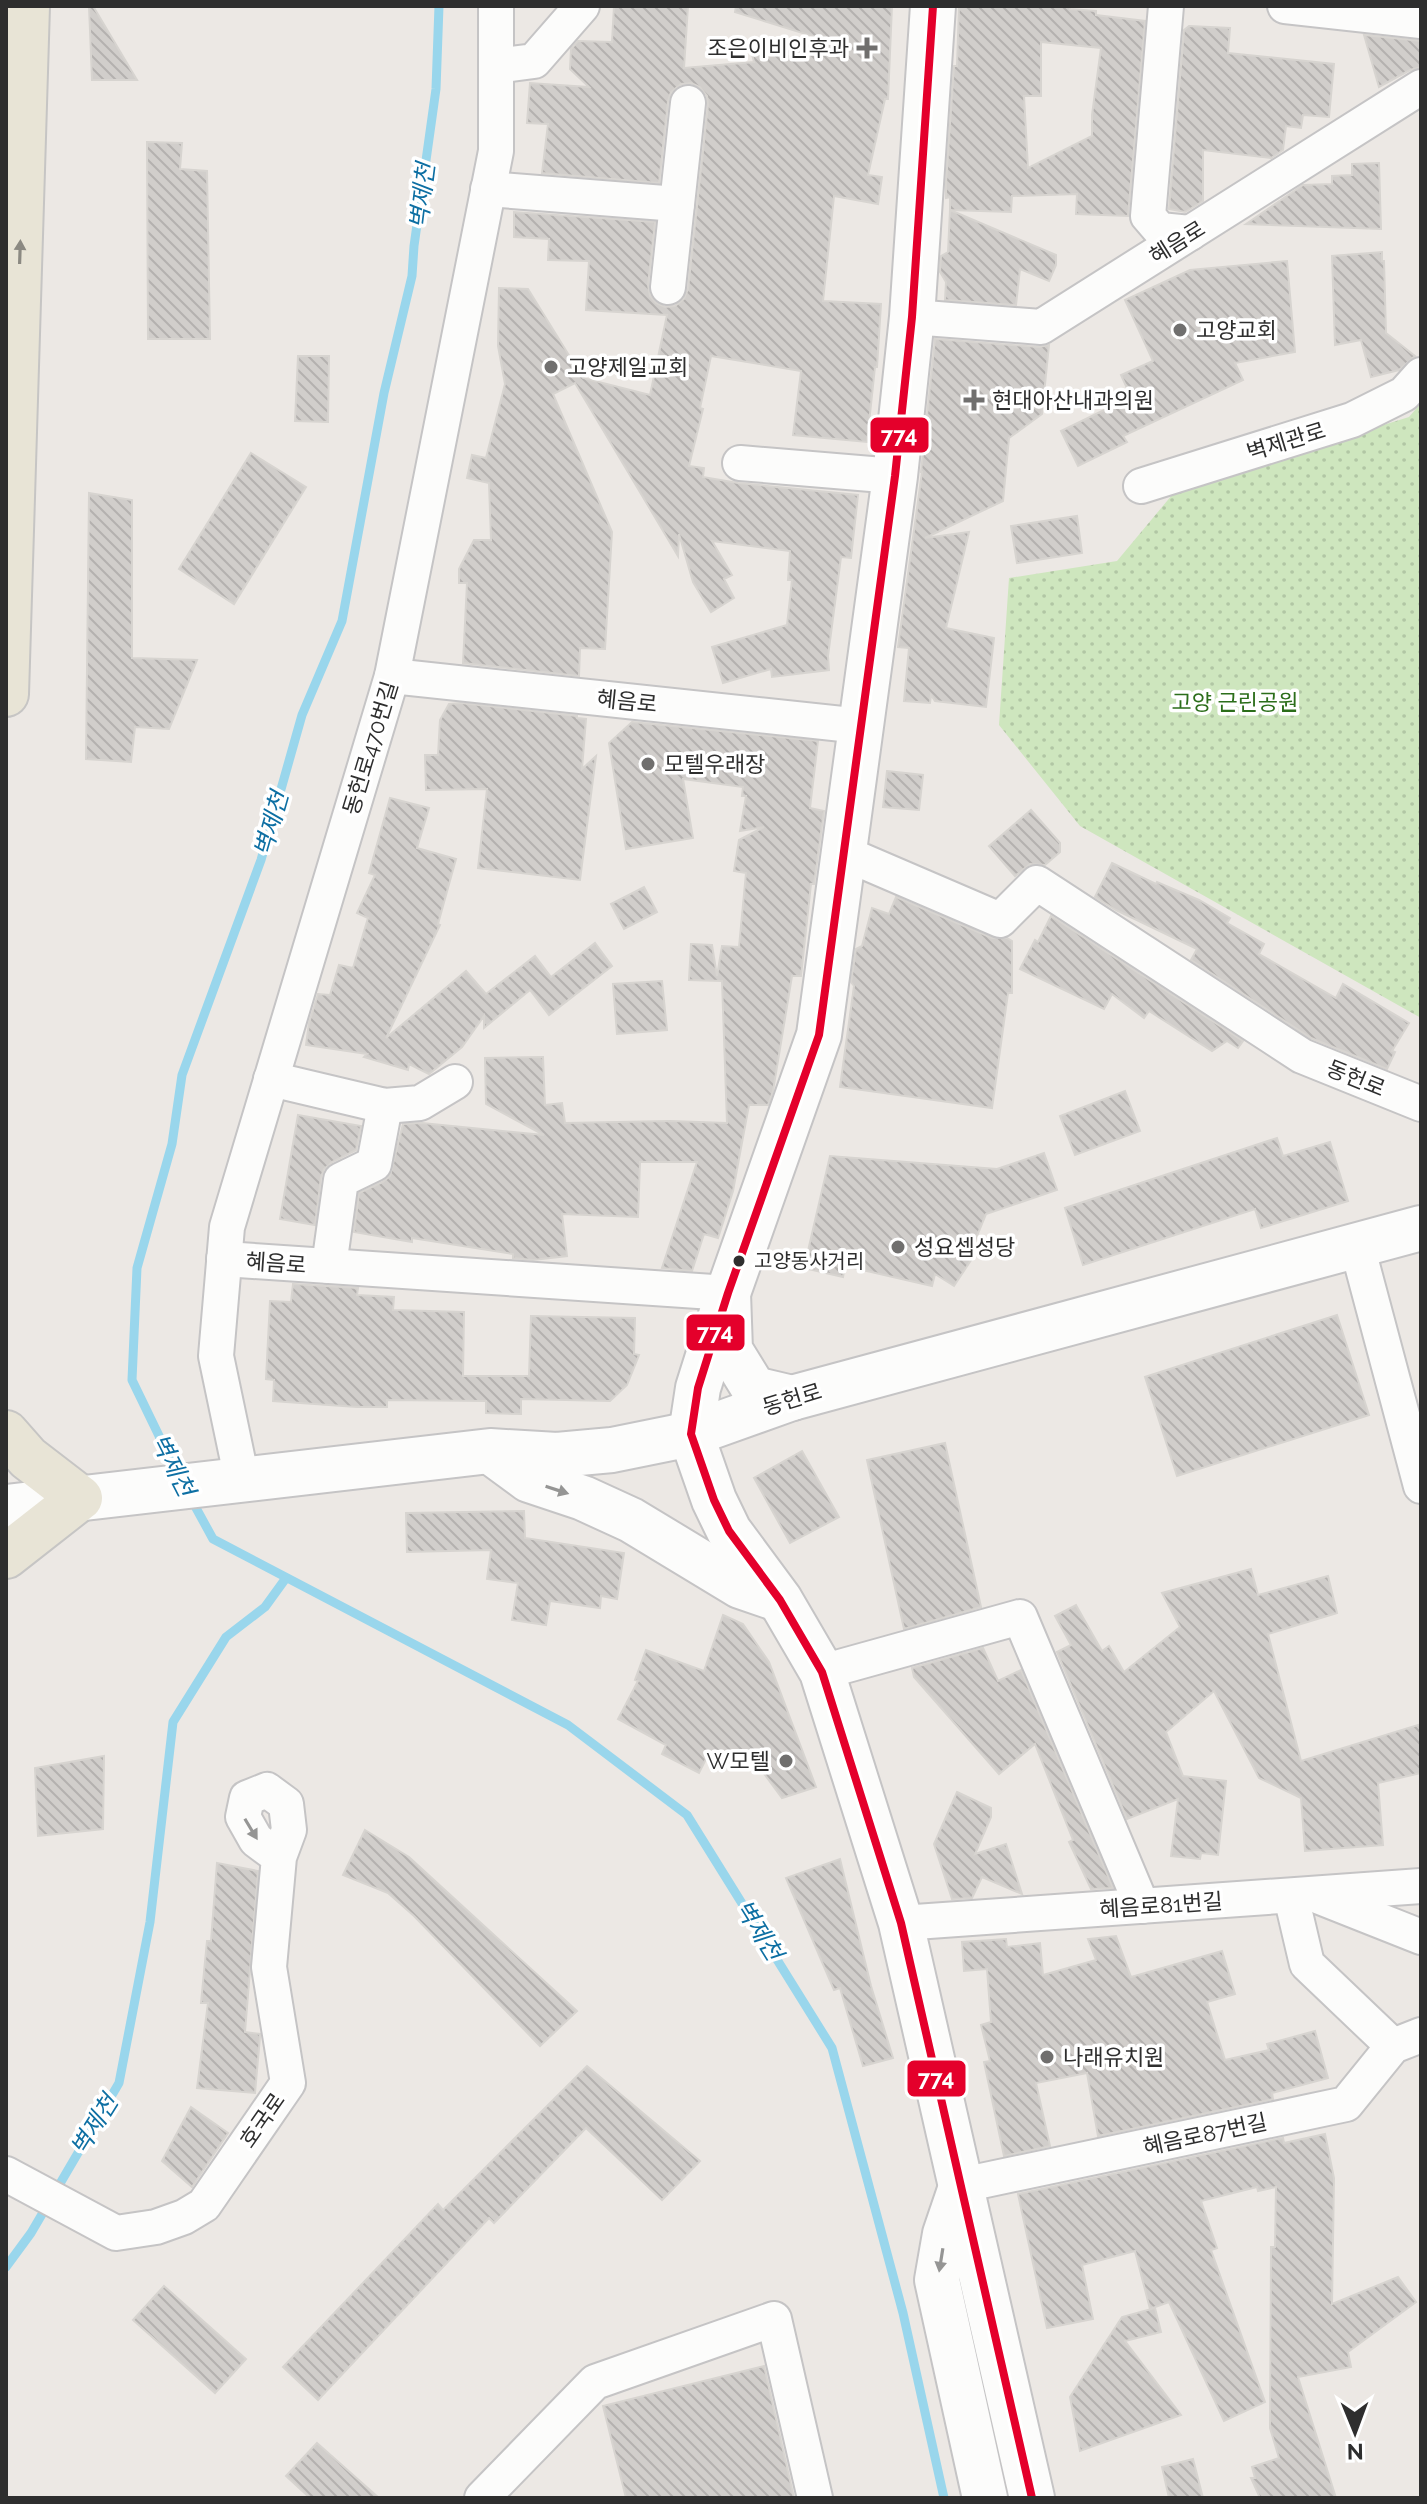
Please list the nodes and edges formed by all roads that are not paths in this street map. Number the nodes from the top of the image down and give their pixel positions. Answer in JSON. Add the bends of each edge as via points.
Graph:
{"nodes":[{"id":1,"x":27,"y":6,"type":"edge"},
{"id":2,"x":496,"y":6,"type":"edge"},
{"id":3,"x":582,"y":6,"type":"edge"},
{"id":4,"x":933,"y":6,"type":"edge"},
{"id":5,"x":1166,"y":6,"type":"edge"},
{"id":6,"x":1285,"y":6,"type":"edge"},
{"id":7,"x":1421,"y":21,"type":"edge"},
{"id":8,"x":496,"y":66,"type":"junction"},
{"id":9,"x":1421,"y":87,"type":"edge"},
{"id":10,"x":688,"y":103,"type":"dead end"},
{"id":11,"x":488,"y":189,"type":"junction"},
{"id":12,"x":677,"y":204,"type":"junction"},
{"id":13,"x":1190,"y":233,"type":"junction"},
{"id":14,"x":668,"y":287,"type":"dead end"},
{"id":15,"x":912,"y":317,"type":"junction"},
{"id":16,"x":1421,"y":375,"type":"edge"},
{"id":17,"x":740,"y":463,"type":"dead end"},
{"id":18,"x":895,"y":476,"type":"junction"},
{"id":19,"x":1141,"y":486,"type":"dead end"},
{"id":20,"x":392,"y":676,"type":"junction"},
{"id":21,"x":6,"y":694,"type":"edge"},
{"id":22,"x":861,"y":726,"type":"junction"},
{"id":23,"x":844,"y":853,"type":"junction"},
{"id":24,"x":271,"y":1079,"type":"junction"},
{"id":25,"x":455,"y":1082,"type":"dead end"},
{"id":26,"x":1421,"y":1104,"type":"edge"},
{"id":27,"x":385,"y":1106,"type":"junction"},
{"id":28,"x":1421,"y":1228,"type":"edge"},
{"id":29,"x":1357,"y":1246,"type":"junction"},
{"id":30,"x":224,"y":1259,"type":"junction"},
{"id":31,"x":329,"y":1266,"type":"junction"},
{"id":32,"x":728,"y":1293,"type":"junction"},
{"id":33,"x":792,"y":1398,"type":"junction"},
{"id":34,"x":6,"y":1433,"type":"edge"},
{"id":35,"x":691,"y":1434,"type":"junction"},
{"id":36,"x":490,"y":1451,"type":"junction"},
{"id":37,"x":229,"y":1481,"type":"junction"},
{"id":38,"x":1421,"y":1486,"type":"edge"},
{"id":39,"x":80,"y":1498,"type":"junction"},
{"id":40,"x":6,"y":1507,"type":"edge"},
{"id":41,"x":6,"y":1556,"type":"edge"},
{"id":42,"x":780,"y":1600,"type":"junction"},
{"id":43,"x":822,"y":1672,"type":"junction"},
{"id":44,"x":279,"y":1857,"type":"dead end"},
{"id":45,"x":1421,"y":1886,"type":"edge"},
{"id":46,"x":1302,"y":1895,"type":"junction"},
{"id":47,"x":1142,"y":1906,"type":"junction"},
{"id":48,"x":901,"y":1923,"type":"junction"},
{"id":49,"x":1421,"y":1937,"type":"edge"},
{"id":50,"x":1407,"y":2041,"type":"edge"},
{"id":51,"x":18,"y":2179,"type":"edge"},
{"id":52,"x":962,"y":2185,"type":"junction"},
{"id":53,"x":482,"y":2498,"type":"edge"},
{"id":54,"x":815,"y":2498,"type":"edge"},
{"id":55,"x":985,"y":2498,"type":"edge"},
{"id":56,"x":1032,"y":2498,"type":"edge"}],
"edges":[{"from":21,"to":1,"type":"main road","one_way":true},
{"from":2,"to":8,"type":"street","name":"동헌로470번길"},
{"from":3,"to":8,"type":"street","via":[[534,61]]},
{"from":4,"to":15,"type":"main road"},
{"from":5,"to":13,"type":"street","via":[[1148,216],[1160,230]]},
{"from":6,"to":7,"type":"street"},
{"from":8,"to":11,"type":"street","name":"동헌로470번길","via":[[496,151]]},
{"from":9,"to":13,"type":"street","name":"혜음로"},
{"from":10,"to":12,"type":"street"},
{"from":11,"to":12,"type":"street"},
{"from":11,"to":20,"type":"street","name":"동헌로470번길"},
{"from":12,"to":14,"type":"street"},
{"from":13,"to":15,"type":"street","name":"혜음로","via":[[1041,327]]},
{"from":15,"to":18,"type":"main road"},
{"from":16,"to":19,"type":"street","name":"벽제관로","via":[[1404,394],[1352,420]]},
{"from":17,"to":18,"type":"street"},
{"from":18,"to":22,"type":"main road"},
{"from":20,"to":22,"type":"street","name":"혜음로"},
{"from":20,"to":24,"type":"street","name":"동헌로470번길"},
{"from":22,"to":23,"type":"main road"},
{"from":23,"to":26,"type":"street","name":"동헌로","via":[[1000,920],[1037,883],[1302,1056]]},
{"from":23,"to":32,"type":"main road","via":[[819,1035]]},
{"from":24,"to":27,"type":"street"},
{"from":24,"to":30,"type":"street","name":"동헌로470번길","via":[[227,1227]]},
{"from":25,"to":27,"type":"street","via":[[420,1103]]},
{"from":27,"to":31,"type":"street","name":"혜음로","via":[[374,1164],[341,1180]]},
{"from":28,"to":29,"type":"main road","name":"동헌로"},
{"from":29,"to":33,"type":"main road","name":"동헌로"},
{"from":29,"to":38,"type":"street"},
{"from":30,"to":31,"type":"street","name":"혜음로"},
{"from":30,"to":37,"type":"street","name":"동헌로470번길","via":[[216,1356]]},
{"from":31,"to":32,"type":"street","name":"혜음로"},
{"from":32,"to":33,"type":"main road","via":[[730,1350],[754,1389]]},
{"from":32,"to":35,"type":"main road","via":[[698,1388]]},
{"from":33,"to":35,"type":"main road","name":"동헌로"},
{"from":34,"to":39,"type":"main road","via":[[28,1458]]},
{"from":35,"to":36,"type":"main road","name":"동헌로","via":[[557,1455]]},
{"from":35,"to":42,"type":"main road","via":[[729,1531]]},
{"from":36,"to":37,"type":"main road","name":"동헌로"},
{"from":36,"to":42,"type":"main road","one_way":true,"via":[[529,1480],[631,1520],[740,1586]]},
{"from":37,"to":39,"type":"main road","name":"동헌로"},
{"from":39,"to":40,"type":"main road"},
{"from":39,"to":41,"type":"main road"},
{"from":42,"to":43,"type":"main road"},
{"from":43,"to":47,"type":"street","via":[[1020,1617]]},
{"from":43,"to":48,"type":"main road"},
{"from":44,"to":51,"type":"street","name":"호국로","via":[[269,1967],[288,2083],[204,2205],[156,2227],[116,2233]]},
{"from":45,"to":46,"type":"street","name":"혜음로81번길"},
{"from":46,"to":47,"type":"street","name":"혜음로81번길"},
{"from":46,"to":49,"type":"street"},
{"from":46,"to":50,"type":"street","via":[[1307,1964]]},
{"from":47,"to":48,"type":"street","name":"혜음로81번길"},
{"from":48,"to":52,"type":"main road"},
{"from":50,"to":52,"type":"street","name":"혜음로87번길","via":[[1346,2104]]},
{"from":52,"to":55,"type":"main road","one_way":true,"via":[[937,2280]]},
{"from":52,"to":56,"type":"main road"},
{"from":53,"to":54,"type":"street","via":[[595,2382],[774,2319]]}]}
